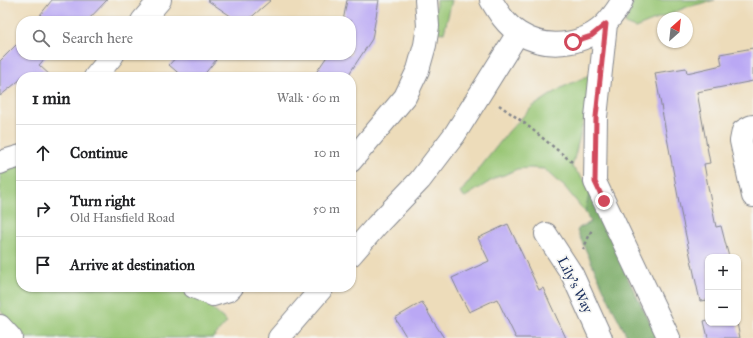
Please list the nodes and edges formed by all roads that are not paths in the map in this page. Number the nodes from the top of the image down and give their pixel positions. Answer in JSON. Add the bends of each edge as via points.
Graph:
{"nodes":[{"id":1,"x":160,"y":0,"type":"edge"},
{"id":2,"x":426,"y":0,"type":"edge"},
{"id":3,"x":491,"y":0,"type":"edge"},
{"id":4,"x":622,"y":0,"type":"edge"},
{"id":5,"x":146,"y":16,"type":"edge"},
{"id":6,"x":606,"y":24,"type":"junction"},
{"id":7,"x":518,"y":33,"type":"junction"},
{"id":8,"x":109,"y":60,"type":"edge"},
{"id":9,"x":99,"y":72,"type":"edge"},
{"id":10,"x":753,"y":126,"type":"edge"},
{"id":11,"x":356,"y":155,"type":"edge"},
{"id":12,"x":16,"y":157,"type":"edge"},
{"id":13,"x":0,"y":163,"type":"edge"},
{"id":14,"x":753,"y":196,"type":"edge"},
{"id":15,"x":546,"y":234,"type":"dead end"},
{"id":16,"x":356,"y":248,"type":"edge"},
{"id":17,"x":206,"y":292,"type":"edge"},
{"id":18,"x":223,"y":292,"type":"edge"},
{"id":19,"x":319,"y":292,"type":"edge"},
{"id":20,"x":0,"y":326,"type":"edge"},
{"id":21,"x":11,"y":338,"type":"edge"},
{"id":22,"x":279,"y":338,"type":"edge"},
{"id":23,"x":601,"y":338,"type":"edge"},
{"id":24,"x":669,"y":338,"type":"edge"}],
"edges":[{"from":1,"to":5,"type":"street"},
{"from":2,"to":11,"type":"street","via":[[428,26],[418,70],[405,97]]},
{"from":3,"to":7,"type":"street","via":[[502,19]]},
{"from":4,"to":6,"type":"street"},
{"from":6,"to":7,"type":"street","via":[[591,36],[573,42],[554,44],[535,41]]},
{"from":6,"to":24,"type":"street","via":[[596,117],[600,192]]},
{"from":7,"to":16,"type":"street","via":[[455,134],[420,180]]},
{"from":8,"to":9,"type":"street"},
{"from":10,"to":14,"type":"street","via":[[744,132],[741,141]]},
{"from":12,"to":13,"type":"street"},
{"from":15,"to":23,"type":"street","name":"Lily's Way","via":[[572,274]]},
{"from":17,"to":18,"type":"street","via":[[213,295]]},
{"from":19,"to":22,"type":"street"},
{"from":20,"to":21,"type":"street"}]}
